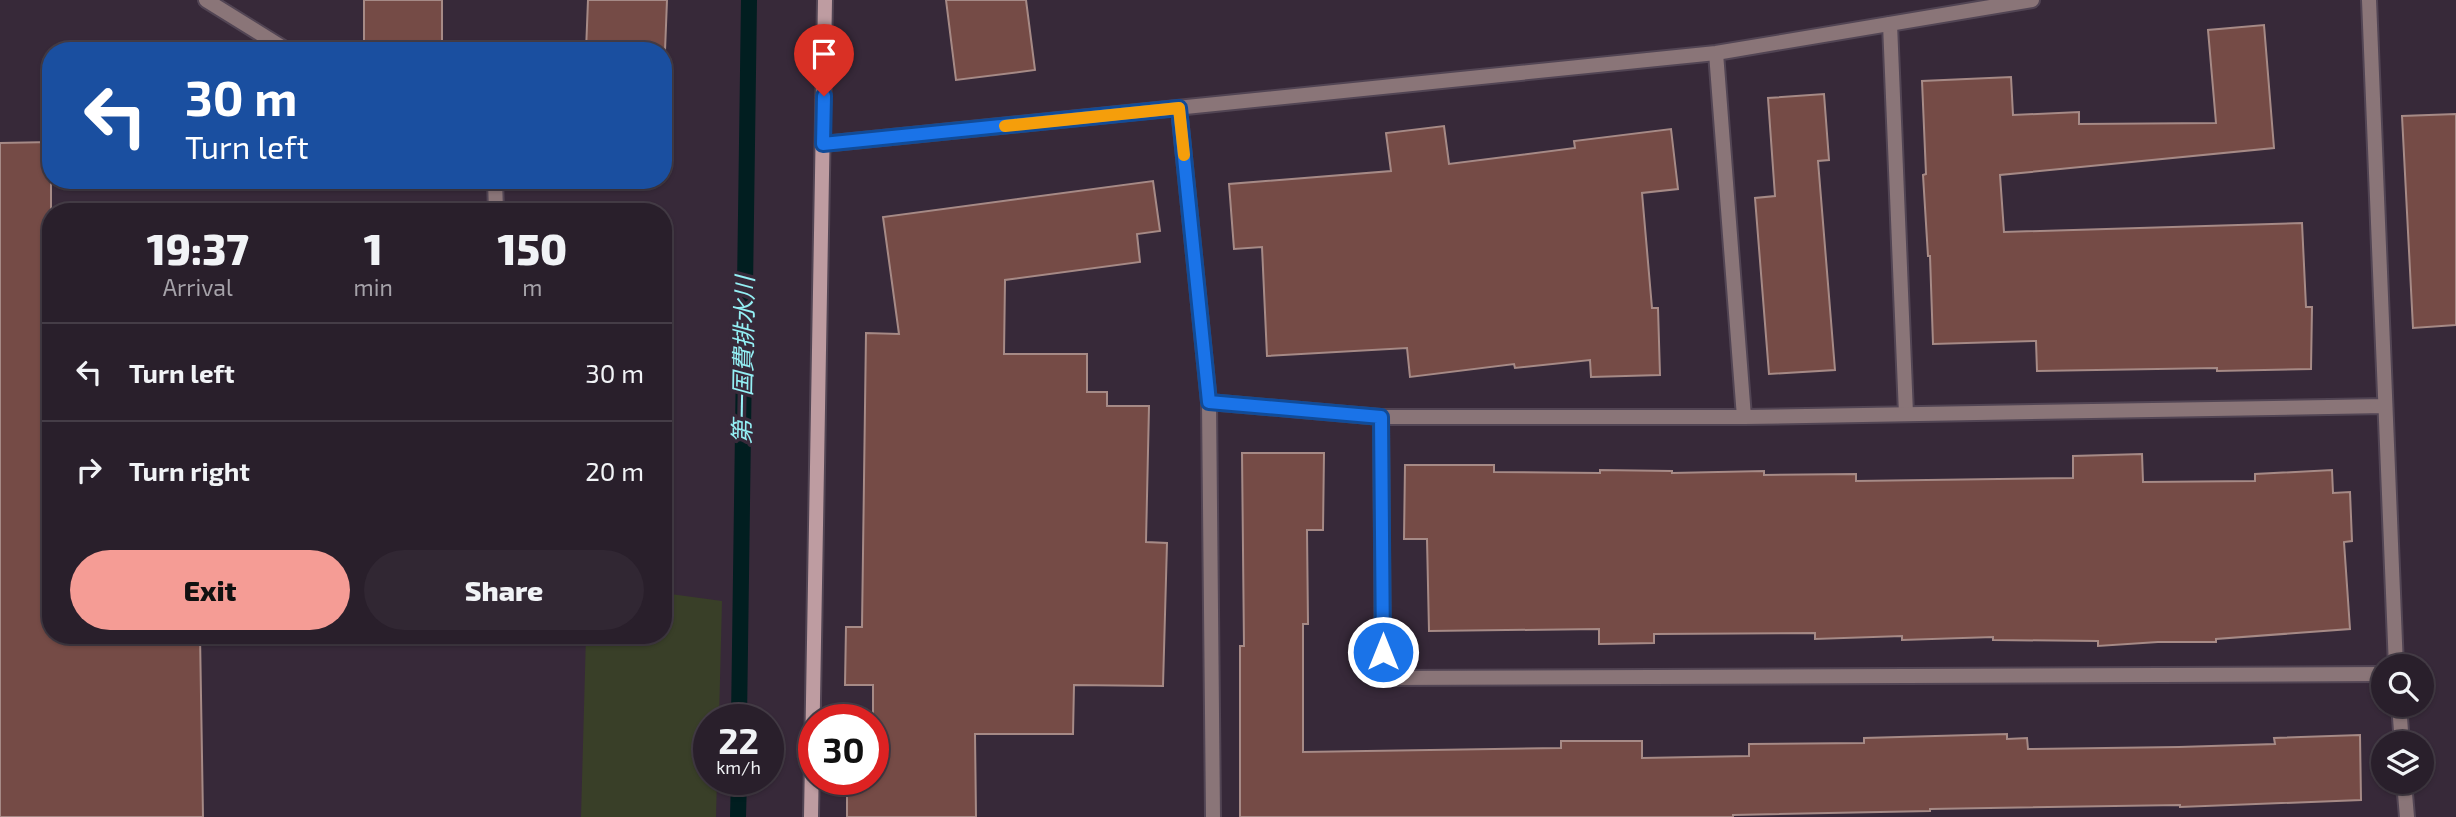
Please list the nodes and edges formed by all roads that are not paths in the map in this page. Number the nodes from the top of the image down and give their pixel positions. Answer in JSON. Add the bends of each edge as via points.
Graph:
{"nodes":[{"id":1,"x":206,"y":0,"type":"edge"},
{"id":2,"x":825,"y":0,"type":"edge"},
{"id":3,"x":2032,"y":0,"type":"edge"},
{"id":4,"x":2369,"y":0,"type":"edge"},
{"id":5,"x":1890,"y":24,"type":"junction"},
{"id":6,"x":274,"y":42,"type":"edge"},
{"id":7,"x":1716,"y":53,"type":"junction"},
{"id":8,"x":1179,"y":108,"type":"junction"},
{"id":9,"x":823,"y":144,"type":"junction"},
{"id":10,"x":1209,"y":402,"type":"junction"},
{"id":11,"x":2385,"y":406,"type":"junction"},
{"id":12,"x":1906,"y":414,"type":"junction"},
{"id":13,"x":1381,"y":417,"type":"junction"},
{"id":14,"x":1744,"y":417,"type":"junction"},
{"id":15,"x":2395,"y":654,"type":"edge"},
{"id":16,"x":2371,"y":674,"type":"edge"},
{"id":17,"x":2405,"y":794,"type":"edge"},
{"id":18,"x":811,"y":817,"type":"edge"},
{"id":19,"x":1213,"y":817,"type":"edge"},
{"id":20,"x":2407,"y":817,"type":"edge"}],
"edges":[{"from":1,"to":6,"type":"street"},
{"from":2,"to":9,"type":"street"},
{"from":3,"to":5,"type":"street"},
{"from":4,"to":11,"type":"street"},
{"from":5,"to":7,"type":"street"},
{"from":5,"to":12,"type":"street"},
{"from":7,"to":8,"type":"street"},
{"from":7,"to":14,"type":"street"},
{"from":8,"to":9,"type":"street"},
{"from":8,"to":10,"type":"street"},
{"from":9,"to":18,"type":"street"},
{"from":10,"to":13,"type":"street"},
{"from":10,"to":19,"type":"street"},
{"from":11,"to":12,"type":"street"},
{"from":11,"to":15,"type":"street"},
{"from":12,"to":14,"type":"street"},
{"from":13,"to":14,"type":"street"},
{"from":13,"to":16,"type":"street","via":[[1383,678]]},
{"from":17,"to":20,"type":"street"}]}
